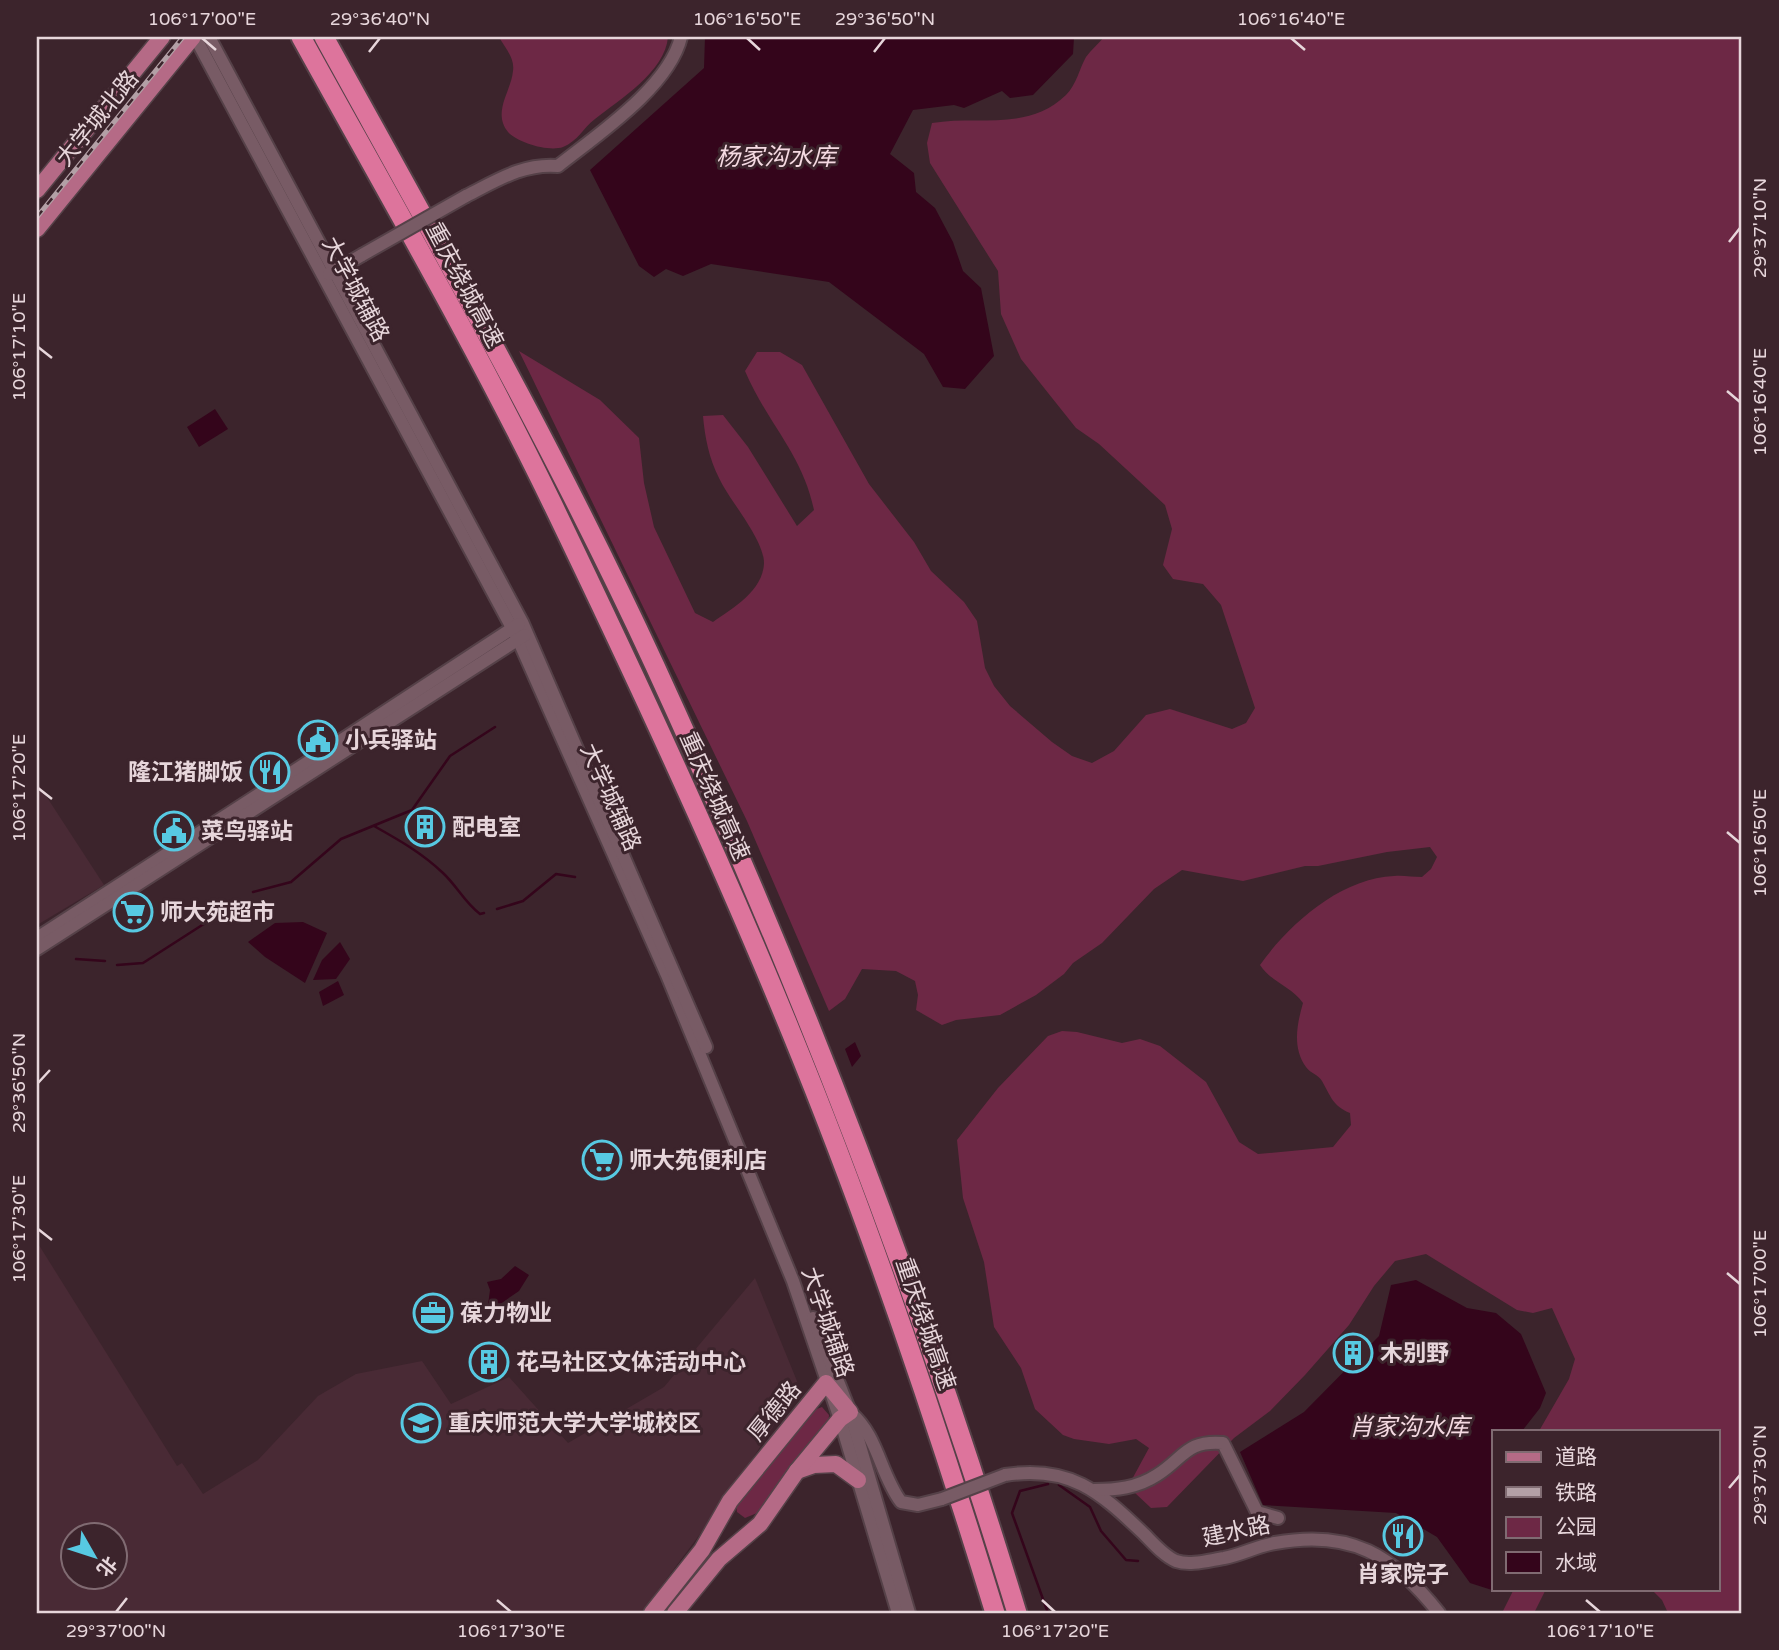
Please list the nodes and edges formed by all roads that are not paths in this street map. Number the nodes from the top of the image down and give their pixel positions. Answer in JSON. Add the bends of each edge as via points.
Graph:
{"nodes":[{"id":1,"x":162,"y":37,"type":"edge"},
{"id":2,"x":194,"y":37,"type":"edge"},
{"id":3,"x":209,"y":37,"type":"edge"},
{"id":4,"x":301,"y":37,"type":"edge"},
{"id":5,"x":324,"y":37,"type":"edge"},
{"id":6,"x":681,"y":37,"type":"edge"},
{"id":7,"x":37,"y":190,"type":"edge"},
{"id":8,"x":37,"y":229,"type":"edge"},
{"id":9,"x":330,"y":274,"type":"junction"},
{"id":10,"x":520,"y":630,"type":"junction"},
{"id":11,"x":37,"y":938,"type":"edge"},
{"id":12,"x":37,"y":949,"type":"edge"},
{"id":13,"x":826,"y":1383,"type":"junction"},
{"id":14,"x":845,"y":1416,"type":"junction"},
{"id":15,"x":797,"y":1471,"type":"junction"},
{"id":16,"x":858,"y":1480,"type":"junction"},
{"id":17,"x":1093,"y":1490,"type":"junction"},
{"id":18,"x":1278,"y":1518,"type":"dead end"},
{"id":19,"x":652,"y":1613,"type":"edge"},
{"id":20,"x":675,"y":1613,"type":"edge"},
{"id":21,"x":898,"y":1613,"type":"edge"},
{"id":22,"x":909,"y":1613,"type":"edge"},
{"id":23,"x":995,"y":1613,"type":"edge"},
{"id":24,"x":1017,"y":1613,"type":"edge"},
{"id":25,"x":1439,"y":1613,"type":"edge"}],
"edges":[{"from":1,"to":7,"type":"main road","name":"大学城北路"},
{"from":2,"to":8,"type":"main road","name":"大学城北路"},
{"from":2,"to":9,"type":"street","name":"大学城辅路"},
{"from":3,"to":9,"type":"street","name":"大学城辅路"},
{"from":4,"to":23,"type":"highway","name":"重庆绕城高速","via":[[550,499],[715,854],[792,1035],[880,1265]]},
{"from":5,"to":24,"type":"highway","name":"重庆绕城高速","via":[[566,489],[653,663],[728,831],[811,1027],[898,1257]]},
{"from":6,"to":9,"type":"street","bridge":true,"via":[[672,62],[623,114],[558,166],[520,169]]},
{"from":9,"to":10,"type":"street","name":"大学城辅路"},
{"from":10,"to":11,"type":"street"},
{"from":10,"to":12,"type":"street"},
{"from":10,"to":13,"type":"street","name":"大学城辅路","via":[[793,1281]]},
{"from":10,"to":14,"type":"street","name":"大学城辅路","via":[[674,970]]},
{"from":13,"to":14,"type":"main road","name":"厚德路"},
{"from":13,"to":19,"type":"main road","name":"厚德路","via":[[730,1501],[702,1550]]},
{"from":14,"to":15,"type":"main road"},
{"from":14,"to":16,"type":"street","name":"大学城辅路"},
{"from":14,"to":17,"type":"street","name":"建水路","bridge":true,"via":[[865,1425],[901,1502],[918,1505],[1005,1475],[1031,1471],[1074,1479]]},
{"from":14,"to":22,"type":"street","name":"大学城辅路"},
{"from":15,"to":16,"type":"main road","via":[[836,1464]]},
{"from":15,"to":20,"type":"main road","via":[[760,1524],[719,1559]]},
{"from":16,"to":21,"type":"street","name":"大学城辅路"},
{"from":17,"to":18,"type":"street","via":[[1138,1485],[1191,1446],[1223,1443],[1257,1512]]},
{"from":17,"to":25,"type":"street","name":"建水路","via":[[1175,1560],[1186,1563],[1235,1556],[1272,1544],[1339,1541],[1366,1549],[1395,1566]]}]}
